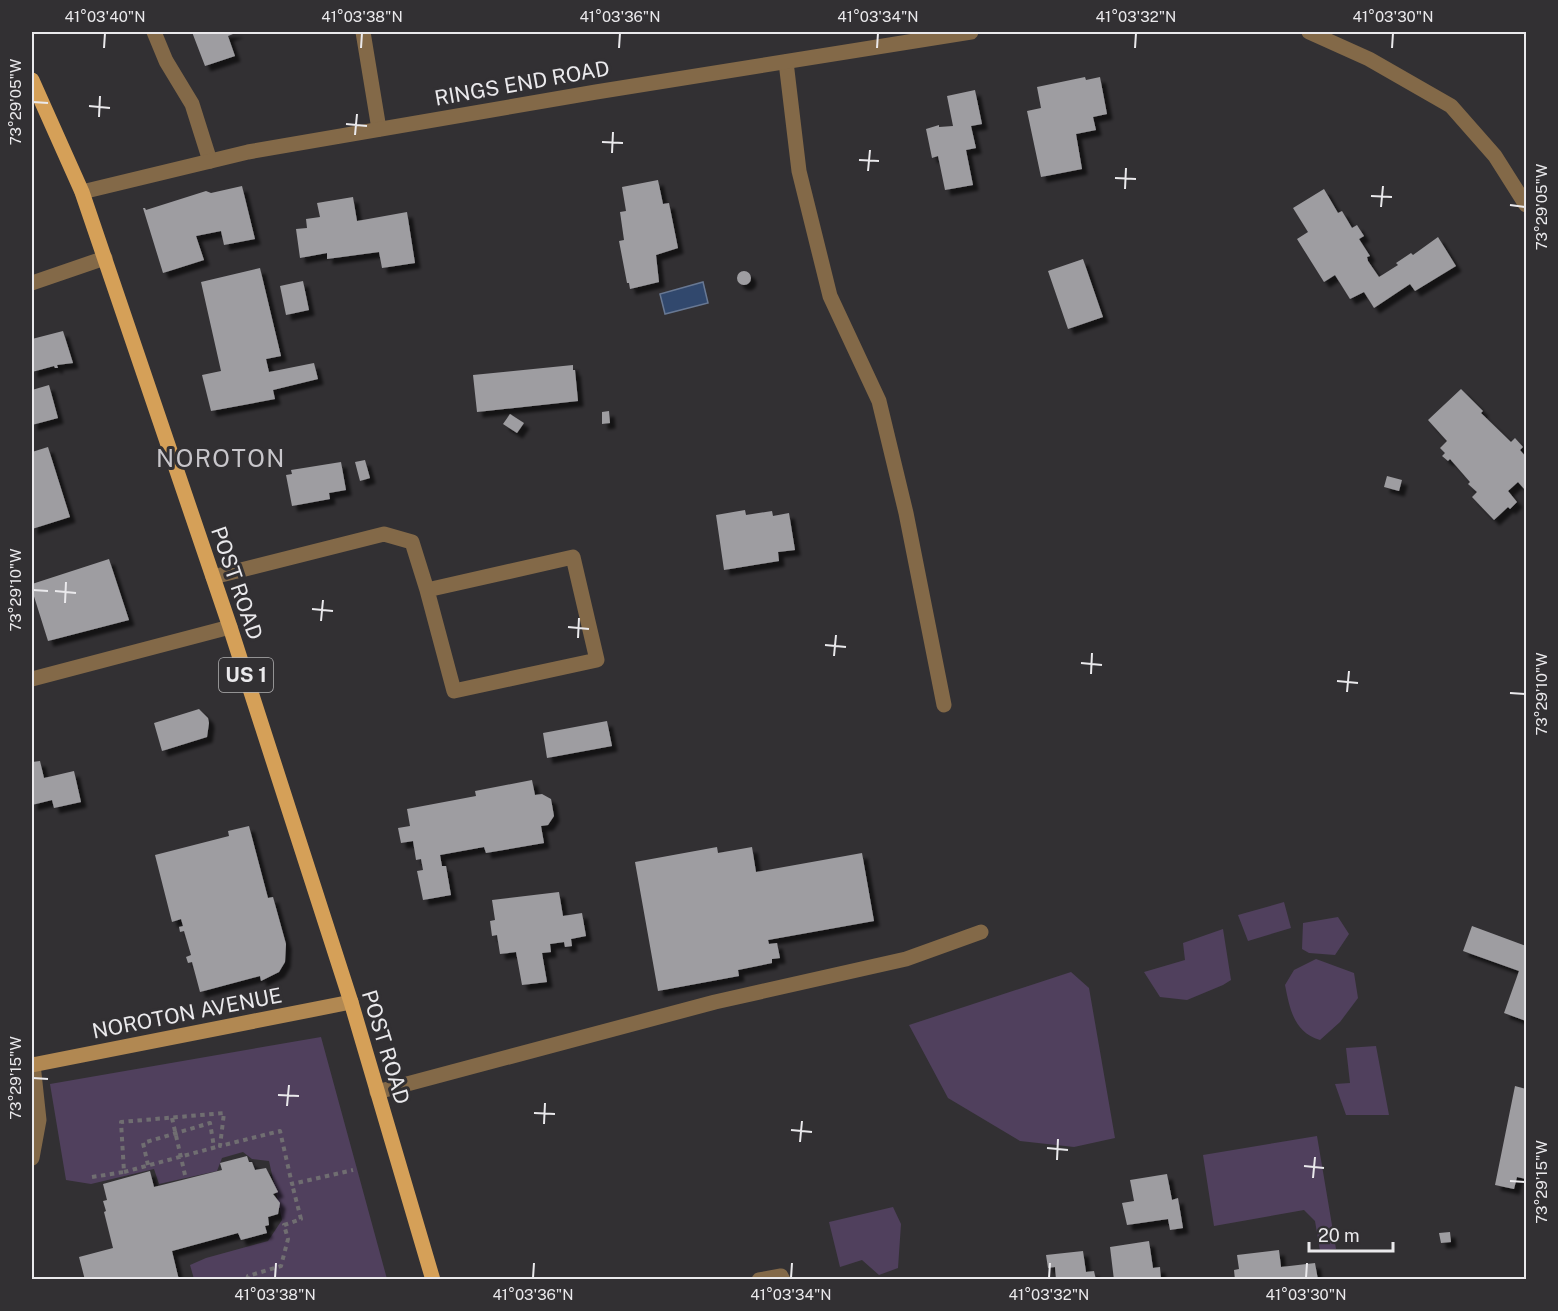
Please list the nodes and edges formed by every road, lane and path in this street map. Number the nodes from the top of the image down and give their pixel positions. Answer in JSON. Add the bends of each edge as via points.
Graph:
{"nodes":[{"id":1,"x":154,"y":32,"type":"edge"},
{"id":2,"x":363,"y":32,"type":"edge"},
{"id":3,"x":971,"y":32,"type":"edge"},
{"id":4,"x":1309,"y":32,"type":"edge"},
{"id":5,"x":786,"y":62,"type":"junction"},
{"id":6,"x":32,"y":80,"type":"edge"},
{"id":7,"x":379,"y":129,"type":"junction"},
{"id":8,"x":210,"y":161,"type":"junction"},
{"id":9,"x":82,"y":192,"type":"junction"},
{"id":10,"x":1527,"y":205,"type":"edge"},
{"id":11,"x":105,"y":258,"type":"junction"},
{"id":12,"x":32,"y":283,"type":"edge"},
{"id":13,"x":213,"y":577,"type":"junction"},
{"id":14,"x":427,"y":590,"type":"junction"},
{"id":15,"x":230,"y":627,"type":"junction"},
{"id":16,"x":32,"y":679,"type":"edge"},
{"id":17,"x":944,"y":705,"type":"dead end"},
{"id":18,"x":981,"y":932,"type":"dead end"},
{"id":19,"x":351,"y":1002,"type":"junction"},
{"id":20,"x":32,"y":1064,"type":"edge"},
{"id":21,"x":377,"y":1092,"type":"junction"},
{"id":22,"x":172,"y":1118,"type":"junction"},
{"id":23,"x":175,"y":1133,"type":"junction"},
{"id":24,"x":220,"y":1146,"type":"junction"},
{"id":25,"x":214,"y":1147,"type":"junction"},
{"id":26,"x":181,"y":1156,"type":"junction"},
{"id":27,"x":32,"y":1158,"type":"edge"},
{"id":28,"x":148,"y":1165,"type":"junction"},
{"id":29,"x":353,"y":1170,"type":"dead end"},
{"id":30,"x":124,"y":1172,"type":"junction"},
{"id":31,"x":185,"y":1174,"type":"dead end"},
{"id":32,"x":92,"y":1177,"type":"dead end"},
{"id":33,"x":292,"y":1184,"type":"junction"},
{"id":34,"x":247,"y":1280,"type":"edge"},
{"id":35,"x":433,"y":1280,"type":"edge"},
{"id":36,"x":759,"y":1280,"type":"edge"},
{"id":37,"x":783,"y":1280,"type":"edge"}],
"edges":[{"from":1,"to":8,"type":"street","via":[[192,104]]},
{"from":2,"to":7,"type":"street"},
{"from":3,"to":5,"type":"street","name":"RINGS END ROAD"},
{"from":4,"to":10,"type":"street","via":[[1369,59],[1450,106],[1495,156]]},
{"from":5,"to":7,"type":"street","name":"RINGS END ROAD"},
{"from":5,"to":17,"type":"street","via":[[799,171],[824,273],[830,296],[879,401]]},
{"from":6,"to":9,"type":"main road","name":"POST ROAD","number":"US 1"},
{"from":7,"to":8,"type":"street","name":"RINGS END ROAD"},
{"from":8,"to":9,"type":"street","name":"RINGS END ROAD"},
{"from":9,"to":11,"type":"main road","name":"POST ROAD","number":"US 1"},
{"from":11,"to":12,"type":"street"},
{"from":11,"to":13,"type":"main road","name":"POST ROAD","number":"US 1"},
{"from":13,"to":14,"type":"street","via":[[384,534],[412,542]]},
{"from":13,"to":15,"type":"main road","name":"POST ROAD","number":"US 1"},
{"from":14,"to":14,"type":"street","via":[[454,691],[597,660],[573,557]]},
{"from":15,"to":16,"type":"street"},
{"from":15,"to":19,"type":"main road","name":"POST ROAD","number":"US 1"},
{"from":18,"to":21,"type":"street","via":[[906,959],[715,1002]]},
{"from":19,"to":20,"type":"main road","name":"NOROTON AVENUE"},
{"from":19,"to":21,"type":"main road","name":"POST ROAD","number":"US 1"},
{"from":20,"to":27,"type":"street","via":[[39,1120]]},
{"from":21,"to":35,"type":"main road","name":"POST ROAD","number":"US 1"},
{"from":22,"to":23,"type":"path"},
{"from":22,"to":24,"type":"path","via":[[224,1113]]},
{"from":22,"to":30,"type":"path","via":[[120,1122]]},
{"from":23,"to":25,"type":"path","via":[[210,1123]]},
{"from":23,"to":26,"type":"path"},
{"from":23,"to":28,"type":"path","via":[[143,1143]]},
{"from":24,"to":25,"type":"path"},
{"from":24,"to":33,"type":"path","via":[[280,1131]]},
{"from":25,"to":26,"type":"path"},
{"from":26,"to":28,"type":"path"},
{"from":26,"to":31,"type":"path"},
{"from":28,"to":30,"type":"path"},
{"from":29,"to":33,"type":"path"},
{"from":30,"to":32,"type":"path"},
{"from":33,"to":34,"type":"path","via":[[301,1219],[284,1225],[288,1239],[281,1266],[248,1276]]},
{"from":36,"to":37,"type":"street","via":[[781,1276]]}]}
